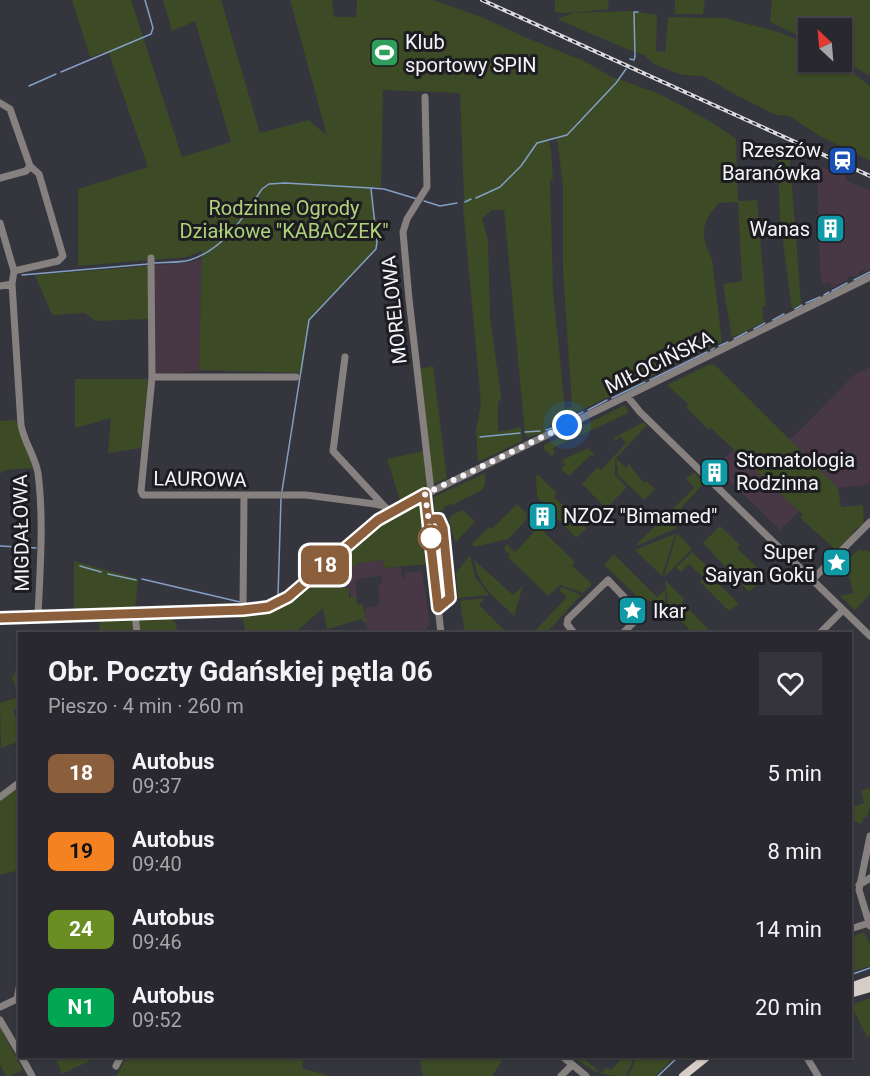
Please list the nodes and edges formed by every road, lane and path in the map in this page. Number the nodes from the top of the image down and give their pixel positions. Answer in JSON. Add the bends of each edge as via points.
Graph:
{"nodes":[{"id":1,"x":425,"y":97,"type":"dead end"},
{"id":2,"x":0,"y":103,"type":"edge"},
{"id":3,"x":30,"y":166,"type":"junction"},
{"id":4,"x":0,"y":178,"type":"edge"},
{"id":5,"x":0,"y":223,"type":"edge"},
{"id":6,"x":151,"y":258,"type":"dead end"},
{"id":7,"x":14,"y":271,"type":"junction"},
{"id":8,"x":870,"y":277,"type":"edge"},
{"id":9,"x":12,"y":284,"type":"junction"},
{"id":10,"x":0,"y":286,"type":"edge"},
{"id":11,"x":345,"y":357,"type":"dead end"},
{"id":12,"x":152,"y":377,"type":"junction"},
{"id":13,"x":296,"y":377,"type":"dead end"},
{"id":14,"x":627,"y":396,"type":"junction"},
{"id":15,"x":428,"y":492,"type":"junction"},
{"id":16,"x":244,"y":496,"type":"junction"},
{"id":17,"x":384,"y":506,"type":"junction"},
{"id":18,"x":391,"y":512,"type":"junction"},
{"id":19,"x":870,"y":522,"type":"edge"},
{"id":20,"x":812,"y":580,"type":"junction"},
{"id":21,"x":243,"y":610,"type":"junction"},
{"id":22,"x":843,"y":610,"type":"junction"},
{"id":23,"x":135,"y":613,"type":"junction"},
{"id":24,"x":38,"y":616,"type":"junction"},
{"id":25,"x":0,"y":618,"type":"edge"},
{"id":26,"x":137,"y":632,"type":"edge"},
{"id":27,"x":441,"y":632,"type":"edge"},
{"id":28,"x":573,"y":632,"type":"edge"},
{"id":29,"x":624,"y":632,"type":"edge"},
{"id":30,"x":821,"y":632,"type":"edge"},
{"id":31,"x":870,"y":636,"type":"edge"},
{"id":32,"x":18,"y":784,"type":"edge"},
{"id":33,"x":0,"y":797,"type":"edge"},
{"id":34,"x":870,"y":836,"type":"edge"},
{"id":35,"x":870,"y":878,"type":"edge"},
{"id":36,"x":859,"y":885,"type":"junction"},
{"id":37,"x":869,"y":924,"type":"edge"},
{"id":38,"x":852,"y":928,"type":"edge"},
{"id":39,"x":870,"y":980,"type":"edge"},
{"id":40,"x":852,"y":986,"type":"edge"},
{"id":41,"x":870,"y":988,"type":"edge"},
{"id":42,"x":852,"y":993,"type":"edge"},
{"id":43,"x":17,"y":1001,"type":"edge"},
{"id":44,"x":0,"y":1007,"type":"edge"},
{"id":45,"x":0,"y":1020,"type":"edge"},
{"id":46,"x":18,"y":1052,"type":"edge"},
{"id":47,"x":22,"y":1058,"type":"edge"},
{"id":48,"x":121,"y":1058,"type":"edge"},
{"id":49,"x":564,"y":1058,"type":"edge"},
{"id":50,"x":697,"y":1058,"type":"edge"},
{"id":51,"x":706,"y":1058,"type":"edge"},
{"id":52,"x":807,"y":1058,"type":"edge"},
{"id":53,"x":572,"y":1065,"type":"junction"},
{"id":54,"x":116,"y":1066,"type":"dead end"},
{"id":55,"x":32,"y":1076,"type":"edge"},
{"id":56,"x":561,"y":1076,"type":"edge"},
{"id":57,"x":586,"y":1076,"type":"edge"},
{"id":58,"x":675,"y":1076,"type":"edge"},
{"id":59,"x":683,"y":1076,"type":"edge"},
{"id":60,"x":818,"y":1076,"type":"edge"}],
"edges":[{"from":1,"to":15,"type":"street","name":"MORELOWA","via":[[427,187],[407,219],[404,232]]},
{"from":2,"to":3,"type":"street","via":[[10,109]]},
{"from":3,"to":4,"type":"street","via":[[26,171]]},
{"from":3,"to":7,"type":"street","via":[[39,174],[63,256],[58,261]]},
{"from":5,"to":7,"type":"street"},
{"from":6,"to":12,"type":"street","name":"LAUROWA"},
{"from":7,"to":9,"type":"street","name":"MIGDAŁOWA"},
{"from":8,"to":14,"type":"street","name":"MIŁOCIŃSKA"},
{"from":9,"to":10,"type":"street"},
{"from":9,"to":24,"type":"street","name":"MIGDAŁOWA","via":[[21,426],[37,465],[39,483]]},
{"from":11,"to":17,"type":"street","via":[[333,451]]},
{"from":12,"to":13,"type":"street"},
{"from":12,"to":16,"type":"street","name":"LAUROWA","via":[[143,495]]},
{"from":14,"to":15,"type":"street","name":"MIŁOCIŃSKA"},
{"from":14,"to":20,"type":"street"},
{"from":15,"to":18,"type":"street","name":"MIŁOCIŃSKA"},
{"from":15,"to":27,"type":"street","name":"MORELOWA"},
{"from":16,"to":17,"type":"street","name":"LAUROWA","via":[[306,495]]},
{"from":16,"to":21,"type":"street"},
{"from":17,"to":18,"type":"street"},
{"from":18,"to":21,"type":"street","name":"MIŁOCIŃSKA","via":[[288,597],[268,607]]},
{"from":19,"to":20,"type":"street"},
{"from":20,"to":22,"type":"street"},
{"from":21,"to":23,"type":"street","name":"MIŁOCIŃSKA"},
{"from":22,"to":30,"type":"street"},
{"from":22,"to":31,"type":"street"},
{"from":23,"to":24,"type":"street","name":"MIŁOCIŃSKA"},
{"from":23,"to":26,"type":"street"},
{"from":24,"to":25,"type":"street","name":"MIŁOCIŃSKA"},
{"from":28,"to":29,"type":"street","via":[[568,619],[608,580],[638,612],[637,619]]},
{"from":32,"to":33,"type":"street"},
{"from":34,"to":36,"type":"street"},
{"from":35,"to":36,"type":"street"},
{"from":36,"to":37,"type":"street"},
{"from":37,"to":38,"type":"street"},
{"from":39,"to":40,"type":"main road"},
{"from":41,"to":42,"type":"main road"},
{"from":43,"to":44,"type":"street"},
{"from":45,"to":46,"type":"street"},
{"from":47,"to":55,"type":"street"},
{"from":48,"to":54,"type":"street"},
{"from":49,"to":53,"type":"street"},
{"from":50,"to":58,"type":"main road"},
{"from":51,"to":59,"type":"main road"},
{"from":52,"to":60,"type":"street"},
{"from":53,"to":56,"type":"street"},
{"from":53,"to":57,"type":"street"}]}
